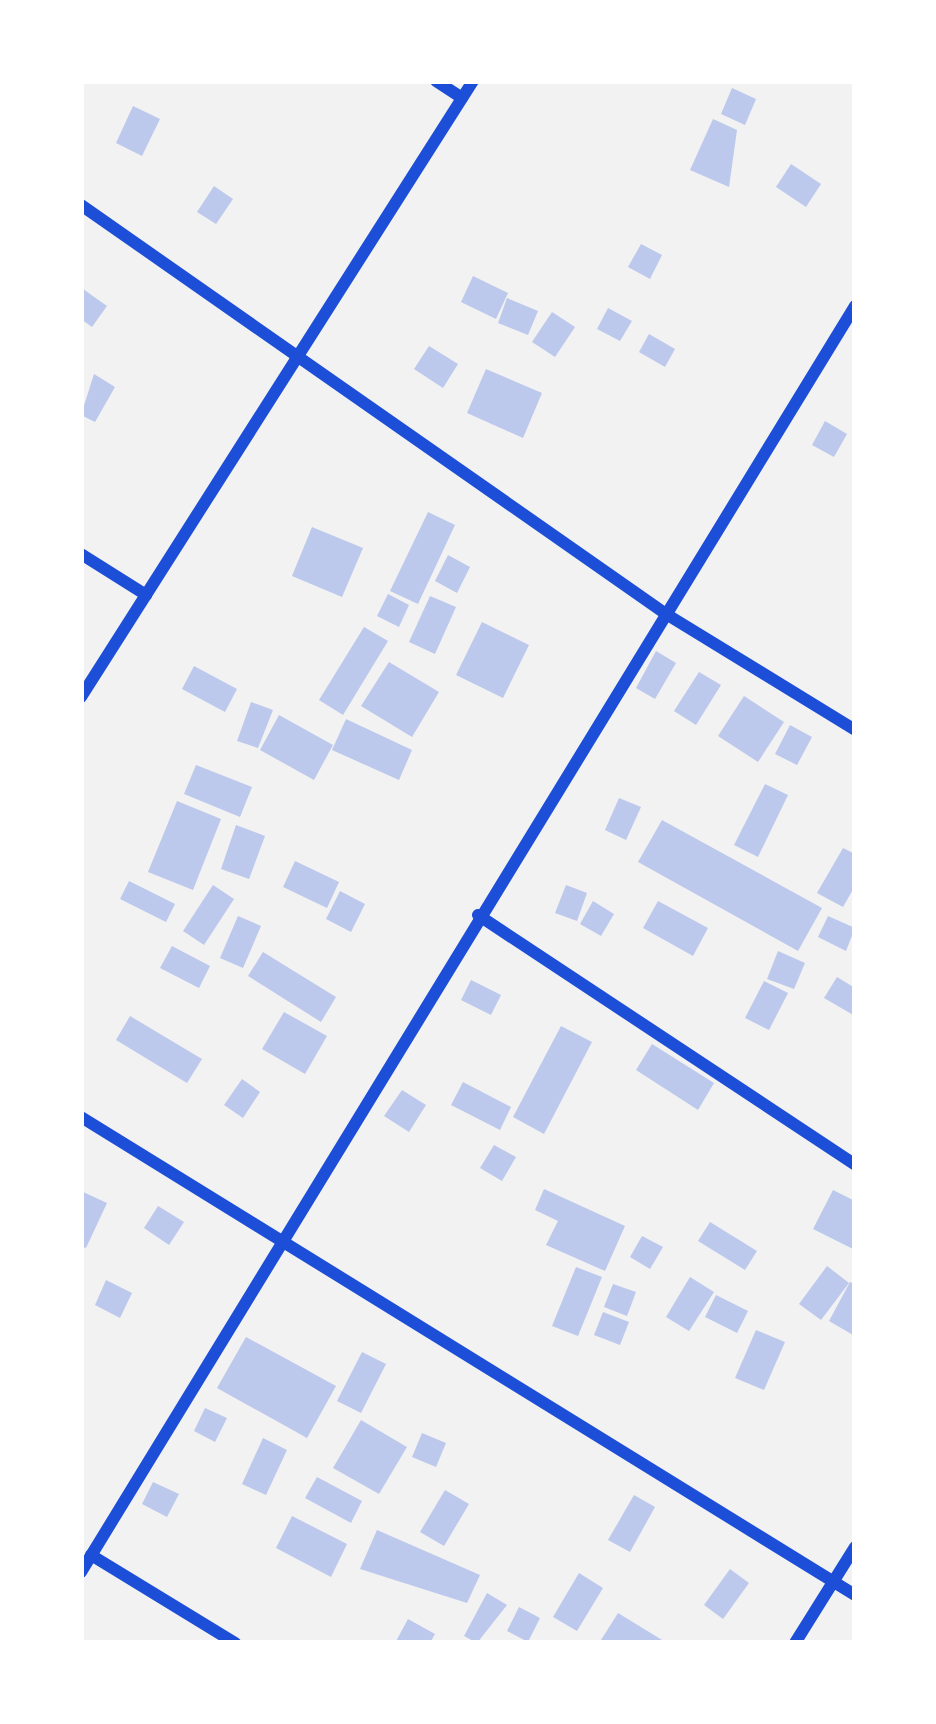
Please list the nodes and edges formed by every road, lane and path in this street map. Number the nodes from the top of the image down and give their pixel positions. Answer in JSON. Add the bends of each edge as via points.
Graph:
{"nodes":[{"id":1,"x":436,"y":81,"type":"edge"},
{"id":2,"x":473,"y":81,"type":"edge"},
{"id":3,"x":462,"y":98,"type":"junction"},
{"id":4,"x":81,"y":206,"type":"edge"},
{"id":5,"x":855,"y":306,"type":"edge"},
{"id":6,"x":302,"y":353,"type":"junction"},
{"id":7,"x":81,"y":554,"type":"edge"},
{"id":8,"x":146,"y":595,"type":"junction"},
{"id":9,"x":666,"y":614,"type":"junction"},
{"id":10,"x":81,"y":697,"type":"edge"},
{"id":11,"x":855,"y":730,"type":"edge"},
{"id":12,"x":478,"y":915,"type":"junction"},
{"id":13,"x":81,"y":1118,"type":"edge"},
{"id":14,"x":855,"y":1165,"type":"edge"},
{"id":15,"x":283,"y":1241,"type":"junction"},
{"id":16,"x":855,"y":1547,"type":"edge"},
{"id":17,"x":91,"y":1555,"type":"junction"},
{"id":18,"x":81,"y":1572,"type":"edge"},
{"id":19,"x":834,"y":1581,"type":"junction"},
{"id":20,"x":855,"y":1594,"type":"edge"},
{"id":21,"x":235,"y":1643,"type":"edge"},
{"id":22,"x":795,"y":1643,"type":"edge"}],
"edges":[{"from":1,"to":3,"type":"street"},
{"from":2,"to":3,"type":"street"},
{"from":3,"to":6,"type":"street"},
{"from":4,"to":6,"type":"street"},
{"from":5,"to":9,"type":"street"},
{"from":6,"to":8,"type":"street"},
{"from":6,"to":9,"type":"street"},
{"from":7,"to":8,"type":"street"},
{"from":8,"to":10,"type":"street"},
{"from":9,"to":11,"type":"street"},
{"from":9,"to":12,"type":"street"},
{"from":12,"to":14,"type":"street"},
{"from":12,"to":15,"type":"street"},
{"from":13,"to":15,"type":"street"},
{"from":15,"to":17,"type":"street"},
{"from":15,"to":19,"type":"street"},
{"from":16,"to":19,"type":"street"},
{"from":17,"to":18,"type":"street"},
{"from":17,"to":21,"type":"street"},
{"from":19,"to":20,"type":"street"},
{"from":19,"to":22,"type":"street"}]}
